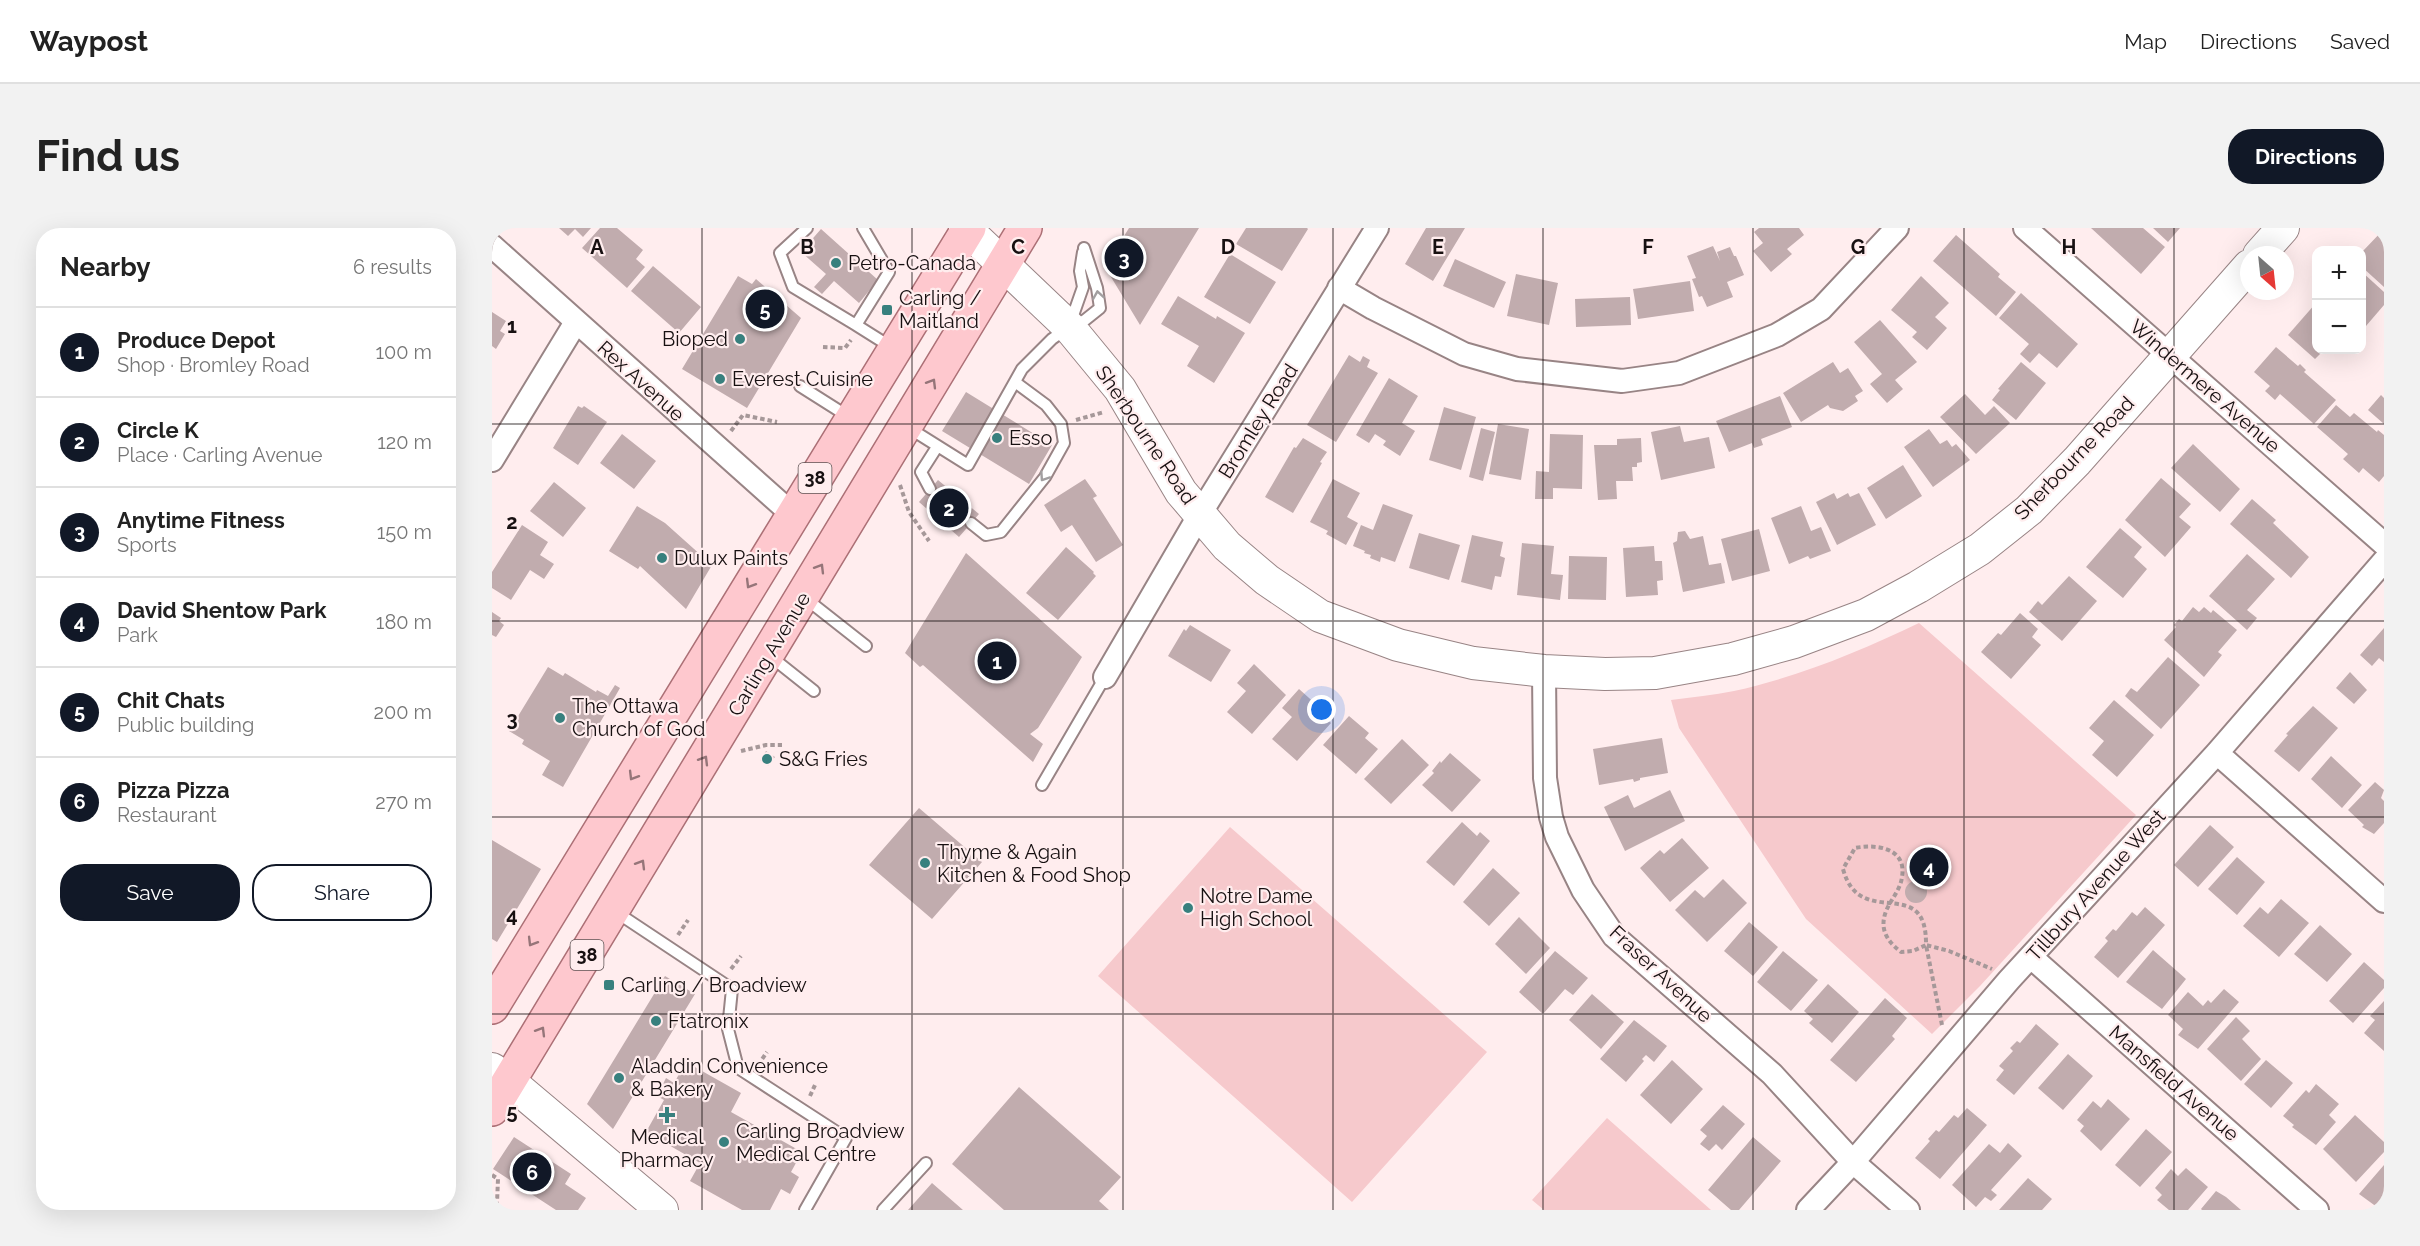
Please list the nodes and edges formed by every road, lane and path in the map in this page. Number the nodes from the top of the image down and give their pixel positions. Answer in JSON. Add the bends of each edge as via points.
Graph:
{"nodes":[{"id":1,"x":807,"y":228,"type":"edge"},
{"id":2,"x":863,"y":228,"type":"edge"},
{"id":3,"x":1025,"y":228,"type":"edge"},
{"id":4,"x":1377,"y":228,"type":"edge"},
{"id":5,"x":1898,"y":228,"type":"edge"},
{"id":6,"x":2025,"y":228,"type":"edge"},
{"id":7,"x":2283,"y":228,"type":"edge"},
{"id":8,"x":967,"y":229,"type":"edge"},
{"id":9,"x":492,"y":246,"type":"edge"},
{"id":10,"x":2267,"y":246,"type":"edge"},
{"id":11,"x":1004,"y":263,"type":"junction"},
{"id":12,"x":2240,"y":276,"type":"edge"},
{"id":13,"x":1340,"y":288,"type":"junction"},
{"id":14,"x":576,"y":322,"type":"junction"},
{"id":15,"x":858,"y":326,"type":"junction"},
{"id":16,"x":1069,"y":327,"type":"junction"},
{"id":17,"x":823,"y":347,"type":"dead end"},
{"id":18,"x":894,"y":349,"type":"junction"},
{"id":19,"x":2170,"y":356,"type":"junction"},
{"id":20,"x":1015,"y":382,"type":"junction"},
{"id":21,"x":800,"y":386,"type":"dead end"},
{"id":22,"x":1107,"y":411,"type":"dead end"},
{"id":23,"x":851,"y":419,"type":"junction"},
{"id":24,"x":777,"y":422,"type":"dead end"},
{"id":25,"x":1061,"y":424,"type":"junction"},
{"id":26,"x":906,"y":426,"type":"junction"},
{"id":27,"x":937,"y":447,"type":"junction"},
{"id":28,"x":718,"y":448,"type":"junction"},
{"id":29,"x":492,"y":460,"type":"edge"},
{"id":30,"x":896,"y":480,"type":"dead end"},
{"id":31,"x":930,"y":489,"type":"dead end"},
{"id":32,"x":792,"y":514,"type":"junction"},
{"id":33,"x":1200,"y":514,"type":"junction"},
{"id":34,"x":971,"y":523,"type":"dead end"},
{"id":35,"x":929,"y":541,"type":"dead end"},
{"id":36,"x":2384,"y":544,"type":"edge"},
{"id":37,"x":2384,"y":561,"type":"edge"},
{"id":38,"x":803,"y":597,"type":"junction"},
{"id":39,"x":866,"y":646,"type":"dead end"},
{"id":40,"x":768,"y":655,"type":"junction"},
{"id":41,"x":1544,"y":671,"type":"junction"},
{"id":42,"x":1106,"y":677,"type":"joint"},
{"id":43,"x":814,"y":690,"type":"dead end"},
{"id":44,"x":782,"y":745,"type":"dead end"},
{"id":45,"x":2217,"y":753,"type":"junction"},
{"id":46,"x":731,"y":754,"type":"dead end"},
{"id":47,"x":1042,"y":784,"type":"dead end"},
{"id":48,"x":2384,"y":901,"type":"edge"},
{"id":49,"x":1890,"y":903,"type":"junction"},
{"id":50,"x":613,"y":910,"type":"junction"},
{"id":51,"x":688,"y":920,"type":"dead end"},
{"id":52,"x":678,"y":935,"type":"dead end"},
{"id":53,"x":1926,"y":945,"type":"junction"},
{"id":54,"x":741,"y":956,"type":"dead end"},
{"id":55,"x":2031,"y":957,"type":"junction"},
{"id":56,"x":731,"y":970,"type":"dead end"},
{"id":57,"x":2009,"y":980,"type":"junction"},
{"id":58,"x":492,"y":1007,"type":"edge"},
{"id":59,"x":1948,"y":1049,"type":"junction"},
{"id":60,"x":767,"y":1052,"type":"dead end"},
{"id":61,"x":756,"y":1068,"type":"dead end"},
{"id":62,"x":501,"y":1075,"type":"edge"},
{"id":63,"x":815,"y":1085,"type":"dead end"},
{"id":64,"x":809,"y":1100,"type":"dead end"},
{"id":65,"x":492,"y":1109,"type":"edge"},
{"id":66,"x":1853,"y":1162,"type":"junction"},
{"id":67,"x":926,"y":1163,"type":"dead end"},
{"id":68,"x":492,"y":1175,"type":"edge"},
{"id":69,"x":497,"y":1203,"type":"dead end"},
{"id":70,"x":662,"y":1210,"type":"edge"},
{"id":71,"x":805,"y":1210,"type":"edge"},
{"id":72,"x":884,"y":1210,"type":"edge"},
{"id":73,"x":1808,"y":1210,"type":"edge"},
{"id":74,"x":1908,"y":1210,"type":"edge"},
{"id":75,"x":2317,"y":1210,"type":"edge"}],
"edges":[{"from":1,"to":15,"type":"lane","via":[[780,253],[793,287]]},
{"from":2,"to":15,"type":"lane","via":[[889,272]]},
{"from":3,"to":11,"type":"main road","name":"Carling Avenue","number":"38"},
{"from":4,"to":13,"type":"street","name":"Bromley Road"},
{"from":5,"to":13,"type":"street","via":[[1821,309],[1777,335],[1679,373],[1622,381],[1517,369],[1464,354]]},
{"from":6,"to":19,"type":"street","name":"Windermere Avenue"},
{"from":7,"to":10,"type":"street"},
{"from":8,"to":11,"type":"street","name":"Sherbourne Road"},
{"from":8,"to":18,"type":"main road","number":"38"},
{"from":9,"to":14,"type":"street","name":"Rex Avenue"},
{"from":11,"to":16,"type":"street","name":"Sherbourne Road"},
{"from":26,"to":11,"type":"main road","name":"Carling Avenue","number":"38","one_way":true},
{"from":12,"to":19,"type":"street","name":"Sherbourne Road"},
{"from":13,"to":33,"type":"street","name":"Bromley Road"},
{"from":14,"to":28,"type":"street","name":"Rex Avenue"},
{"from":14,"to":29,"type":"street"},
{"from":15,"to":17,"type":"path","via":[[845,348]]},
{"from":15,"to":18,"type":"lane"},
{"from":16,"to":16,"type":"lane","one_way":true,"via":[[1100,308],[1084,248],[1080,271],[1083,287]]},
{"from":16,"to":20,"type":"lane","via":[[1022,369]]},
{"from":16,"to":33,"type":"street","name":"Sherbourne Road","via":[[1120,389],[1181,492]]},
{"from":18,"to":23,"type":"main road","number":"38"},
{"from":19,"to":36,"type":"street","name":"Windermere Avenue"},
{"from":19,"to":41,"type":"street","name":"Sherbourne Road","via":[[2029,510],[1980,549],[1866,615],[1784,645],[1656,674]]},
{"from":20,"to":25,"type":"lane","via":[[1046,405]]},
{"from":20,"to":27,"type":"lane","via":[[968,465]]},
{"from":21,"to":23,"type":"lane"},
{"from":22,"to":25,"type":"path"},
{"from":23,"to":32,"type":"main road","number":"38"},
{"from":24,"to":28,"type":"path","via":[[743,416]]},
{"from":25,"to":34,"type":"lane","one_way":true,"via":[[1064,443],[1045,477],[1001,532],[986,536]]},
{"from":26,"to":27,"type":"lane"},
{"from":38,"to":26,"type":"main road","name":"Carling Avenue","number":"38","one_way":true},
{"from":27,"to":31,"type":"lane","via":[[921,472]]},
{"from":28,"to":32,"type":"street","name":"Rex Avenue"},
{"from":30,"to":35,"type":"path","via":[[909,512]]},
{"from":32,"to":58,"type":"main road","number":"38","one_way":true},
{"from":33,"to":41,"type":"street","name":"Sherbourne Road","via":[[1234,553],[1320,616],[1398,645],[1473,663]]},
{"from":33,"to":42,"type":"street","name":"Bromley Road"},
{"from":37,"to":45,"type":"street","name":"Tillbury Avenue West"},
{"from":38,"to":39,"type":"lane"},
{"from":38,"to":40,"type":"main road","name":"Carling Avenue","number":"38"},
{"from":40,"to":43,"type":"lane"},
{"from":50,"to":40,"type":"main road","name":"Carling Avenue","number":"38","one_way":true},
{"from":41,"to":66,"type":"street","name":"Fraser Avenue","via":[[1545,778],[1551,817],[1583,890],[1614,936],[1772,1074]]},
{"from":42,"to":47,"type":"lane"},
{"from":44,"to":46,"type":"path"},
{"from":45,"to":48,"type":"street"},
{"from":45,"to":55,"type":"street","name":"Tillbury Avenue West"},
{"from":49,"to":49,"type":"path","via":[[1903,875],[1901,862],[1889,849],[1872,844],[1855,848],[1843,868],[1847,883],[1868,900]]},
{"from":49,"to":53,"type":"path","via":[[1902,903],[1922,915]]},
{"from":49,"to":53,"type":"path","via":[[1883,915],[1889,942],[1901,952]]},
{"from":62,"to":50,"type":"main road","name":"Carling Avenue","number":"38","one_way":true},
{"from":50,"to":71,"type":"lane","via":[[732,989],[728,1029],[738,1068],[846,1138]]},
{"from":51,"to":52,"type":"path"},
{"from":53,"to":57,"type":"path","via":[[1949,951]]},
{"from":53,"to":59,"type":"path"},
{"from":54,"to":56,"type":"path"},
{"from":55,"to":57,"type":"street","name":"Tillbury Avenue West"},
{"from":55,"to":75,"type":"street","name":"Mansfield Avenue"},
{"from":57,"to":59,"type":"street","name":"Tillbury Avenue West"},
{"from":59,"to":66,"type":"street","name":"Tillbury Avenue West"},
{"from":60,"to":61,"type":"path"},
{"from":62,"to":65,"type":"main road","name":"Carling Avenue","number":"38"},
{"from":62,"to":70,"type":"street"},
{"from":63,"to":64,"type":"path"},
{"from":66,"to":73,"type":"street","name":"Tillbury Avenue West"},
{"from":66,"to":74,"type":"street","name":"Fraser Avenue"},
{"from":67,"to":72,"type":"lane"},
{"from":68,"to":69,"type":"path","via":[[498,1179]]}]}
